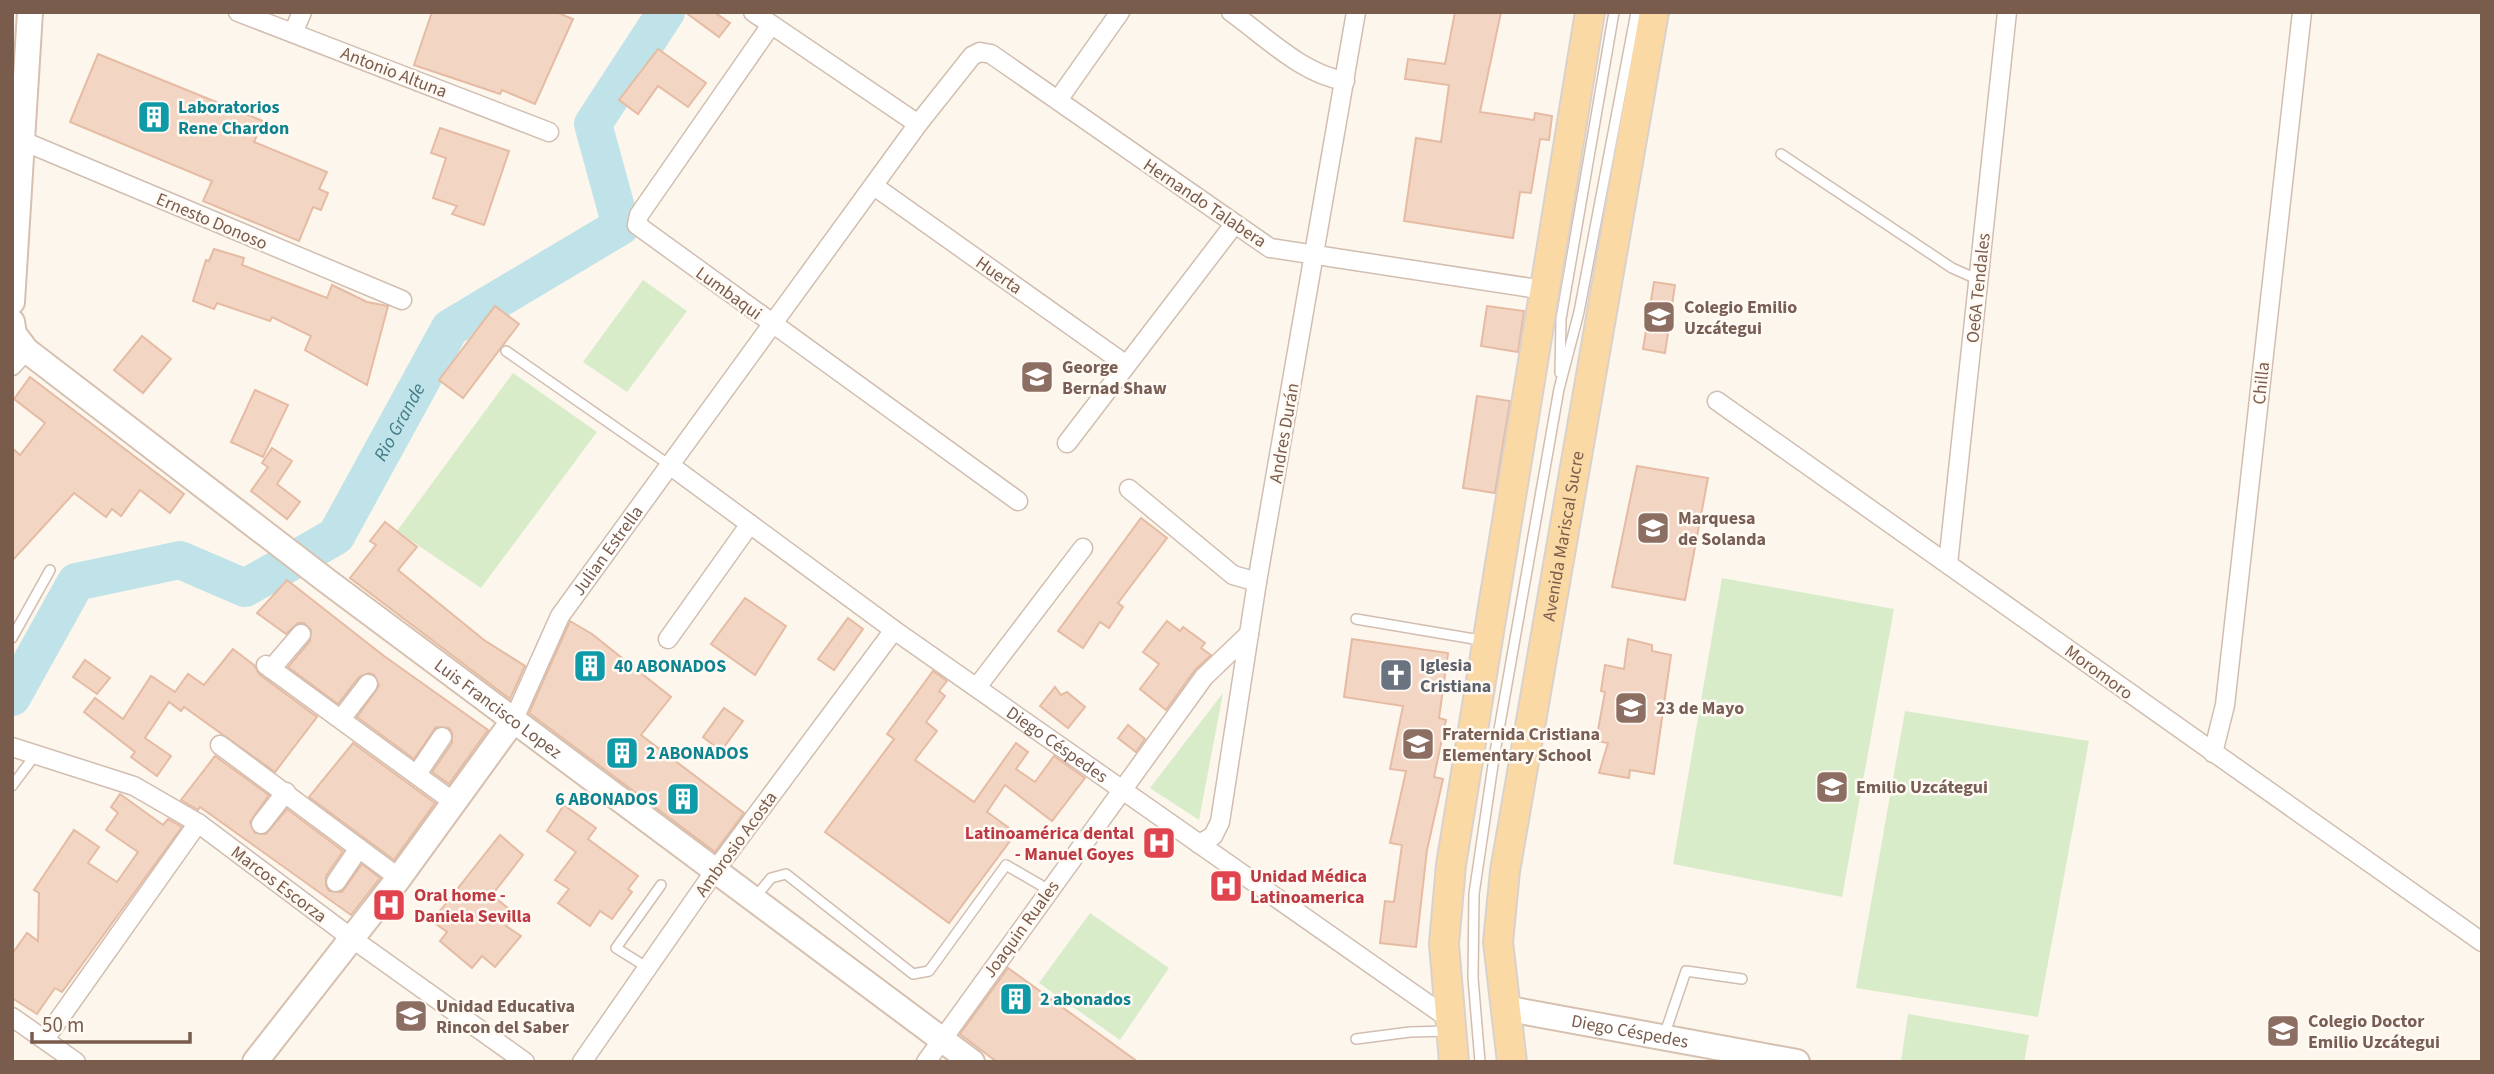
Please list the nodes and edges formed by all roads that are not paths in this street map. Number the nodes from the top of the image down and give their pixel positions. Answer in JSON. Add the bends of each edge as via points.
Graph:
{"nodes":[{"id":1,"x":238,"y":12,"type":"edge"},
{"id":2,"x":302,"y":12,"type":"edge"},
{"id":3,"x":753,"y":12,"type":"edge"},
{"id":4,"x":1120,"y":12,"type":"edge"},
{"id":5,"x":1231,"y":12,"type":"edge"},
{"id":6,"x":1356,"y":12,"type":"edge"},
{"id":7,"x":1590,"y":12,"type":"edge"},
{"id":8,"x":1614,"y":12,"type":"edge"},
{"id":9,"x":1636,"y":12,"type":"edge"},
{"id":10,"x":1654,"y":12,"type":"edge"},
{"id":11,"x":2007,"y":12,"type":"edge"},
{"id":12,"x":2302,"y":12,"type":"edge"},
{"id":13,"x":24,"y":14,"type":"edge"},
{"id":14,"x":771,"y":25,"type":"junction"},
{"id":15,"x":293,"y":33,"type":"junction"},
{"id":16,"x":980,"y":51,"type":"joint"},
{"id":17,"x":1345,"y":81,"type":"junction"},
{"id":18,"x":1058,"y":100,"type":"junction"},
{"id":19,"x":918,"y":124,"type":"junction"},
{"id":20,"x":549,"y":132,"type":"dead end"},
{"id":21,"x":23,"y":141,"type":"junction"},
{"id":22,"x":1781,"y":154,"type":"dead end"},
{"id":23,"x":874,"y":186,"type":"junction"},
{"id":24,"x":1234,"y":226,"type":"junction"},
{"id":25,"x":13,"y":248,"type":"edge"},
{"id":26,"x":1314,"y":257,"type":"junction"},
{"id":27,"x":1979,"y":280,"type":"junction"},
{"id":28,"x":1544,"y":290,"type":"junction"},
{"id":29,"x":402,"y":300,"type":"dead end"},
{"id":30,"x":12,"y":302,"type":"edge"},
{"id":31,"x":12,"y":322,"type":"edge"},
{"id":32,"x":771,"y":324,"type":"junction"},
{"id":33,"x":506,"y":351,"type":"dead end"},
{"id":34,"x":19,"y":358,"type":"edge"},
{"id":35,"x":1125,"y":364,"type":"junction"},
{"id":36,"x":1559,"y":389,"type":"junction"},
{"id":37,"x":1717,"y":401,"type":"dead end"},
{"id":38,"x":1067,"y":443,"type":"dead end"},
{"id":39,"x":671,"y":467,"type":"junction"},
{"id":40,"x":1129,"y":489,"type":"dead end"},
{"id":41,"x":1018,"y":501,"type":"dead end"},
{"id":42,"x":750,"y":524,"type":"junction"},
{"id":43,"x":1083,"y":548,"type":"dead end"},
{"id":44,"x":1948,"y":564,"type":"junction"},
{"id":45,"x":50,"y":570,"type":"dead end"},
{"id":46,"x":1257,"y":582,"type":"junction"},
{"id":47,"x":1356,"y":619,"type":"dead end"},
{"id":48,"x":894,"y":630,"type":"junction"},
{"id":49,"x":301,"y":634,"type":"dead end"},
{"id":50,"x":1249,"y":634,"type":"junction"},
{"id":51,"x":12,"y":638,"type":"edge"},
{"id":52,"x":668,"y":639,"type":"dead end"},
{"id":53,"x":1486,"y":642,"type":"junction"},
{"id":54,"x":368,"y":684,"type":"dead end"},
{"id":55,"x":977,"y":687,"type":"junction"},
{"id":56,"x":341,"y":719,"type":"junction"},
{"id":57,"x":513,"y":721,"type":"junction"},
{"id":58,"x":442,"y":737,"type":"dead end"},
{"id":59,"x":220,"y":745,"type":"dead end"},
{"id":60,"x":12,"y":747,"type":"edge"},
{"id":61,"x":37,"y":753,"type":"junction"},
{"id":62,"x":2213,"y":753,"type":"junction"},
{"id":63,"x":416,"y":774,"type":"junction"},
{"id":64,"x":12,"y":786,"type":"edge"},
{"id":65,"x":1121,"y":789,"type":"junction"},
{"id":66,"x":286,"y":792,"type":"junction"},
{"id":67,"x":455,"y":803,"type":"junction"},
{"id":68,"x":198,"y":823,"type":"junction"},
{"id":69,"x":261,"y":824,"type":"dead end"},
{"id":70,"x":1199,"y":844,"type":"junction"},
{"id":71,"x":359,"y":848,"type":"junction"},
{"id":72,"x":714,"y":872,"type":"junction"},
{"id":73,"x":399,"y":878,"type":"junction"},
{"id":74,"x":336,"y":882,"type":"dead end"},
{"id":75,"x":661,"y":885,"type":"dead end"},
{"id":76,"x":1049,"y":890,"type":"junction"},
{"id":77,"x":753,"y":900,"type":"junction"},
{"id":78,"x":350,"y":937,"type":"junction"},
{"id":79,"x":2482,"y":942,"type":"edge"},
{"id":80,"x":648,"y":968,"type":"junction"},
{"id":81,"x":1742,"y":979,"type":"dead end"},
{"id":82,"x":1504,"y":1008,"type":"junction"},
{"id":83,"x":12,"y":1017,"type":"edge"},
{"id":84,"x":1449,"y":1024,"type":"junction"},
{"id":85,"x":1664,"y":1037,"type":"junction"},
{"id":86,"x":45,"y":1039,"type":"junction"},
{"id":87,"x":1356,"y":1039,"type":"dead end"},
{"id":88,"x":942,"y":1040,"type":"junction"},
{"id":89,"x":76,"y":1062,"type":"edge"},
{"id":90,"x":255,"y":1062,"type":"edge"},
{"id":91,"x":525,"y":1062,"type":"edge"},
{"id":92,"x":582,"y":1062,"type":"edge"},
{"id":93,"x":926,"y":1062,"type":"edge"},
{"id":94,"x":972,"y":1062,"type":"edge"},
{"id":95,"x":1454,"y":1062,"type":"edge"},
{"id":96,"x":1480,"y":1062,"type":"edge"},
{"id":97,"x":1512,"y":1062,"type":"edge"},
{"id":98,"x":1797,"y":1062,"type":"edge"}],
"edges":[{"from":1,"to":15,"type":"street","name":"Antonio Altuna"},
{"from":2,"to":15,"type":"street"},
{"from":3,"to":14,"type":"street"},
{"from":4,"to":18,"type":"street"},
{"from":5,"to":17,"type":"street","via":[[1309,69]]},
{"from":6,"to":17,"type":"street","name":"Andres Durán"},
{"from":7,"to":28,"type":"main road"},
{"from":8,"to":36,"type":"lane","via":[[1561,318]]},
{"from":9,"to":36,"type":"lane","via":[[1579,312]]},
{"from":10,"to":82,"type":"main road","name":"Avenida Mariscal Sucre","via":[[1506,871],[1499,942]]},
{"from":11,"to":27,"type":"street","name":"Oe6A Tendales"},
{"from":12,"to":62,"type":"street","name":"Chilla","via":[[2225,705]]},
{"from":13,"to":21,"type":"street"},
{"from":14,"to":19,"type":"street"},
{"from":14,"to":32,"type":"street","name":"Lumbaqui","via":[[639,215],[637,225]]},
{"from":15,"to":20,"type":"street","name":"Antonio Altuna"},
{"from":16,"to":18,"type":"street","name":"Hernando Talabera"},
{"from":16,"to":19,"type":"street","name":"Julian Estrella"},
{"from":17,"to":26,"type":"street","name":"Andres Durán"},
{"from":18,"to":24,"type":"street","name":"Hernando Talabera"},
{"from":19,"to":23,"type":"street","name":"Julian Estrella"},
{"from":21,"to":25,"type":"street"},
{"from":21,"to":29,"type":"street","name":"Ernesto Donoso"},
{"from":22,"to":27,"type":"lane","via":[[1952,268]]},
{"from":23,"to":32,"type":"street","name":"Julian Estrella"},
{"from":23,"to":35,"type":"street","name":"Huerta"},
{"from":24,"to":26,"type":"street","name":"Hernando Talabera","via":[[1270,248]]},
{"from":24,"to":35,"type":"street"},
{"from":25,"to":30,"type":"street"},
{"from":26,"to":28,"type":"street","name":"Hernando Talabera"},
{"from":26,"to":46,"type":"street","name":"Andres Durán"},
{"from":27,"to":44,"type":"street","name":"Oe6A Tendales"},
{"from":28,"to":53,"type":"main road"},
{"from":31,"to":34,"type":"street"},
{"from":32,"to":39,"type":"street","name":"Julian Estrella"},
{"from":32,"to":41,"type":"street","name":"Lumbaqui"},
{"from":33,"to":39,"type":"lane"},
{"from":34,"to":57,"type":"street","name":"Luis Francisco Lopez","via":[[282,546]]},
{"from":35,"to":38,"type":"street"},
{"from":36,"to":96,"type":"lane","via":[[1474,894],[1472,978]]},
{"from":37,"to":44,"type":"street","name":"Moromoro"},
{"from":39,"to":42,"type":"street","name":"Diego Céspedes"},
{"from":39,"to":57,"type":"street","name":"Julian Estrella","via":[[560,616]]},
{"from":40,"to":46,"type":"street","via":[[1233,575]]},
{"from":42,"to":48,"type":"street","name":"Diego Céspedes"},
{"from":42,"to":52,"type":"street"},
{"from":43,"to":55,"type":"street"},
{"from":44,"to":62,"type":"street","name":"Moromoro"},
{"from":45,"to":51,"type":"lane"},
{"from":46,"to":50,"type":"street","name":"Andres Durán"},
{"from":47,"to":53,"type":"lane"},
{"from":48,"to":55,"type":"street","name":"Diego Céspedes"},
{"from":48,"to":72,"type":"street","name":"Ambrosio Acosta"},
{"from":49,"to":56,"type":"street","via":[[268,667]]},
{"from":50,"to":65,"type":"street","name":"Joaquin Ruales","via":[[1204,677]]},
{"from":50,"to":70,"type":"street","name":"Andres Durán","via":[[1220,822],[1213,836]]},
{"from":53,"to":84,"type":"main road","via":[[1451,865],[1444,944]]},
{"from":54,"to":56,"type":"street"},
{"from":55,"to":65,"type":"street","name":"Diego Céspedes"},
{"from":56,"to":63,"type":"street"},
{"from":57,"to":67,"type":"street","name":"Julian Estrella"},
{"from":57,"to":72,"type":"street","name":"Luis Francisco Lopez"},
{"from":58,"to":63,"type":"street"},
{"from":59,"to":66,"type":"street"},
{"from":60,"to":61,"type":"street","name":"Marcos Escorza"},
{"from":61,"to":64,"type":"lane"},
{"from":61,"to":68,"type":"street","name":"Marcos Escorza","via":[[134,786]]},
{"from":62,"to":79,"type":"street","name":"Moromoro"},
{"from":63,"to":67,"type":"street"},
{"from":65,"to":70,"type":"street","name":"Diego Céspedes"},
{"from":65,"to":76,"type":"street","name":"Joaquin Ruales"},
{"from":66,"to":69,"type":"street"},
{"from":66,"to":71,"type":"street"},
{"from":67,"to":73,"type":"street","name":"Julian Estrella"},
{"from":68,"to":78,"type":"street","name":"Marcos Escorza"},
{"from":68,"to":86,"type":"street"},
{"from":70,"to":84,"type":"street","name":"Diego Céspedes"},
{"from":71,"to":73,"type":"street"},
{"from":71,"to":74,"type":"street"},
{"from":72,"to":77,"type":"street","name":"Luis Francisco Lopez"},
{"from":72,"to":80,"type":"street","name":"Ambrosio Acosta"},
{"from":73,"to":78,"type":"street","name":"Julian Estrella"},
{"from":75,"to":80,"type":"lane","via":[[616,948]]},
{"from":76,"to":77,"type":"lane","via":[[1006,865],[929,971],[919,975],[786,874],[771,878]]},
{"from":76,"to":88,"type":"street","name":"Joaquin Ruales"},
{"from":77,"to":88,"type":"street","name":"Luis Francisco Lopez"},
{"from":78,"to":90,"type":"street","name":"Julian Estrella"},
{"from":78,"to":91,"type":"street","name":"Marcos Escorza"},
{"from":80,"to":92,"type":"street","name":"Ambrosio Acosta"},
{"from":81,"to":85,"type":"lane","via":[[1686,971]]},
{"from":82,"to":85,"type":"street","name":"Diego Céspedes"},
{"from":82,"to":97,"type":"main road","name":"Avenida Mariscal Sucre"},
{"from":83,"to":86,"type":"street"},
{"from":84,"to":87,"type":"lane"},
{"from":84,"to":95,"type":"main road"},
{"from":85,"to":98,"type":"street","name":"Diego Céspedes"},
{"from":86,"to":89,"type":"street"},
{"from":88,"to":93,"type":"street","name":"Joaquin Ruales"},
{"from":88,"to":94,"type":"street","name":"Luis Francisco Lopez"}]}
